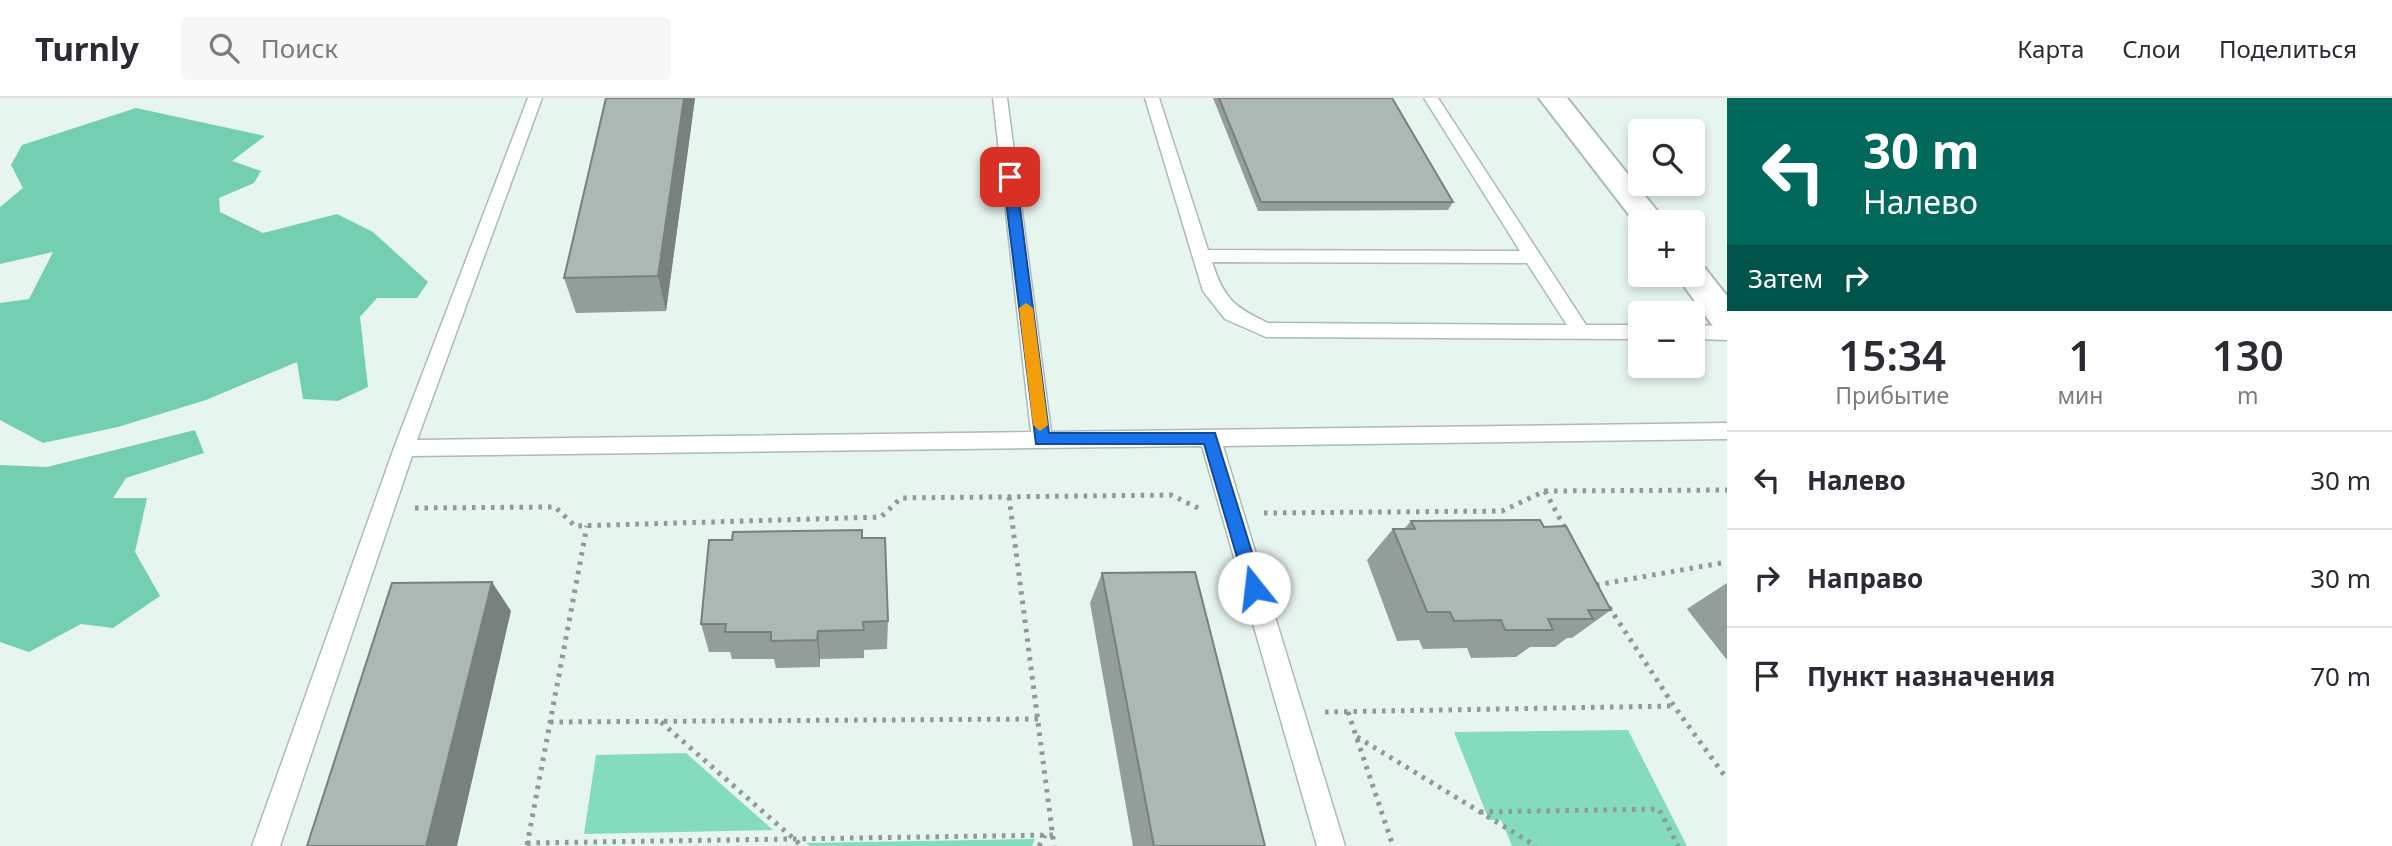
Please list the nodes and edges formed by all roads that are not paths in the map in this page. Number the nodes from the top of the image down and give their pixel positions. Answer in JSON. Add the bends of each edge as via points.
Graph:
{"nodes":[{"id":1,"x":535,"y":98,"type":"edge"},
{"id":2,"x":1000,"y":98,"type":"edge"},
{"id":3,"x":1152,"y":98,"type":"edge"},
{"id":4,"x":1431,"y":98,"type":"edge"},
{"id":5,"x":1553,"y":98,"type":"edge"},
{"id":6,"x":1642,"y":210,"type":"edge"},
{"id":7,"x":1200,"y":256,"type":"junction"},
{"id":8,"x":1532,"y":257,"type":"junction"},
{"id":9,"x":1701,"y":287,"type":"edge"},
{"id":10,"x":1727,"y":320,"type":"edge"},
{"id":11,"x":1580,"y":331,"type":"junction"},
{"id":12,"x":1628,"y":332,"type":"edge"},
{"id":13,"x":1705,"y":332,"type":"edge"},
{"id":14,"x":1727,"y":332,"type":"edge"},
{"id":15,"x":1727,"y":431,"type":"edge"},
{"id":16,"x":1210,"y":437,"type":"junction"},
{"id":17,"x":1042,"y":440,"type":"junction"},
{"id":18,"x":404,"y":448,"type":"junction"},
{"id":19,"x":267,"y":846,"type":"edge"},
{"id":20,"x":1331,"y":846,"type":"edge"}],
"edges":[{"from":1,"to":18,"type":"lane"},
{"from":2,"to":17,"type":"lane"},
{"from":3,"to":7,"type":"lane"},
{"from":4,"to":8,"type":"lane"},
{"from":5,"to":6,"type":"street"},
{"from":7,"to":8,"type":"lane"},
{"from":7,"to":11,"type":"lane","via":[[1212,291],[1232,314],[1266,330]]},
{"from":8,"to":11,"type":"lane"},
{"from":9,"to":10,"type":"street"},
{"from":11,"to":12,"type":"lane"},
{"from":13,"to":14,"type":"lane"},
{"from":15,"to":16,"type":"lane"},
{"from":16,"to":17,"type":"lane"},
{"from":16,"to":20,"type":"lane"},
{"from":17,"to":18,"type":"lane"},
{"from":18,"to":19,"type":"lane"}]}
